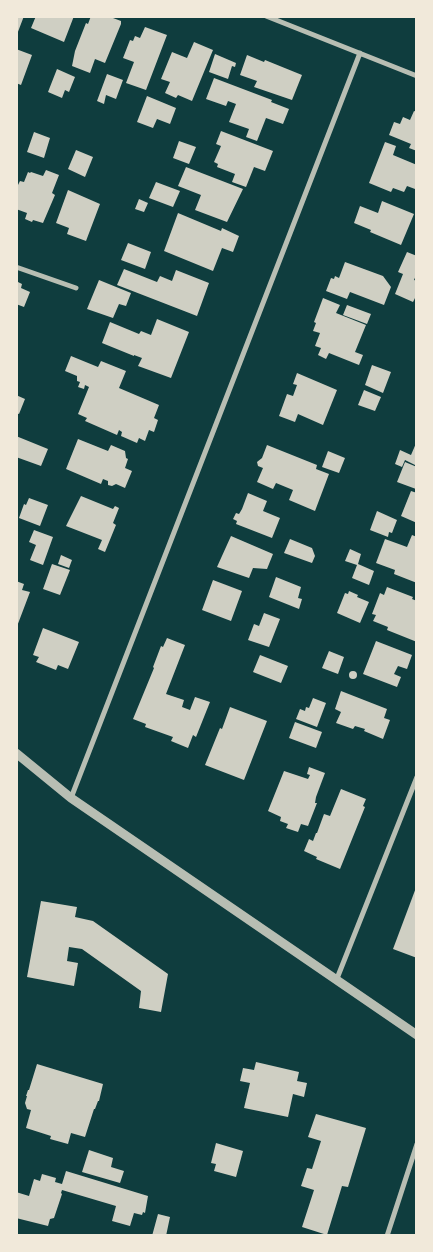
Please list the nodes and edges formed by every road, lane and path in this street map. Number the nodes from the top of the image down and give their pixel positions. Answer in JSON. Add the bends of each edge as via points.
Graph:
{"nodes":[{"id":1,"x":266,"y":16,"type":"edge"},
{"id":2,"x":360,"y":53,"type":"junction"},
{"id":3,"x":417,"y":76,"type":"edge"},
{"id":4,"x":16,"y":267,"type":"edge"},
{"id":5,"x":76,"y":288,"type":"dead end"},
{"id":6,"x":16,"y":753,"type":"edge"},
{"id":7,"x":417,"y":777,"type":"edge"},
{"id":8,"x":72,"y":798,"type":"junction"},
{"id":9,"x":336,"y":980,"type":"junction"},
{"id":10,"x":417,"y":1035,"type":"edge"},
{"id":11,"x":417,"y":1144,"type":"edge"},
{"id":12,"x":387,"y":1236,"type":"edge"}],
"edges":[{"from":1,"to":2,"type":"street"},
{"from":2,"to":3,"type":"street"},
{"from":2,"to":8,"type":"street"},
{"from":4,"to":5,"type":"street"},
{"from":6,"to":8,"type":"street"},
{"from":7,"to":9,"type":"street"},
{"from":8,"to":9,"type":"street"},
{"from":9,"to":10,"type":"street"},
{"from":11,"to":12,"type":"street"}]}
